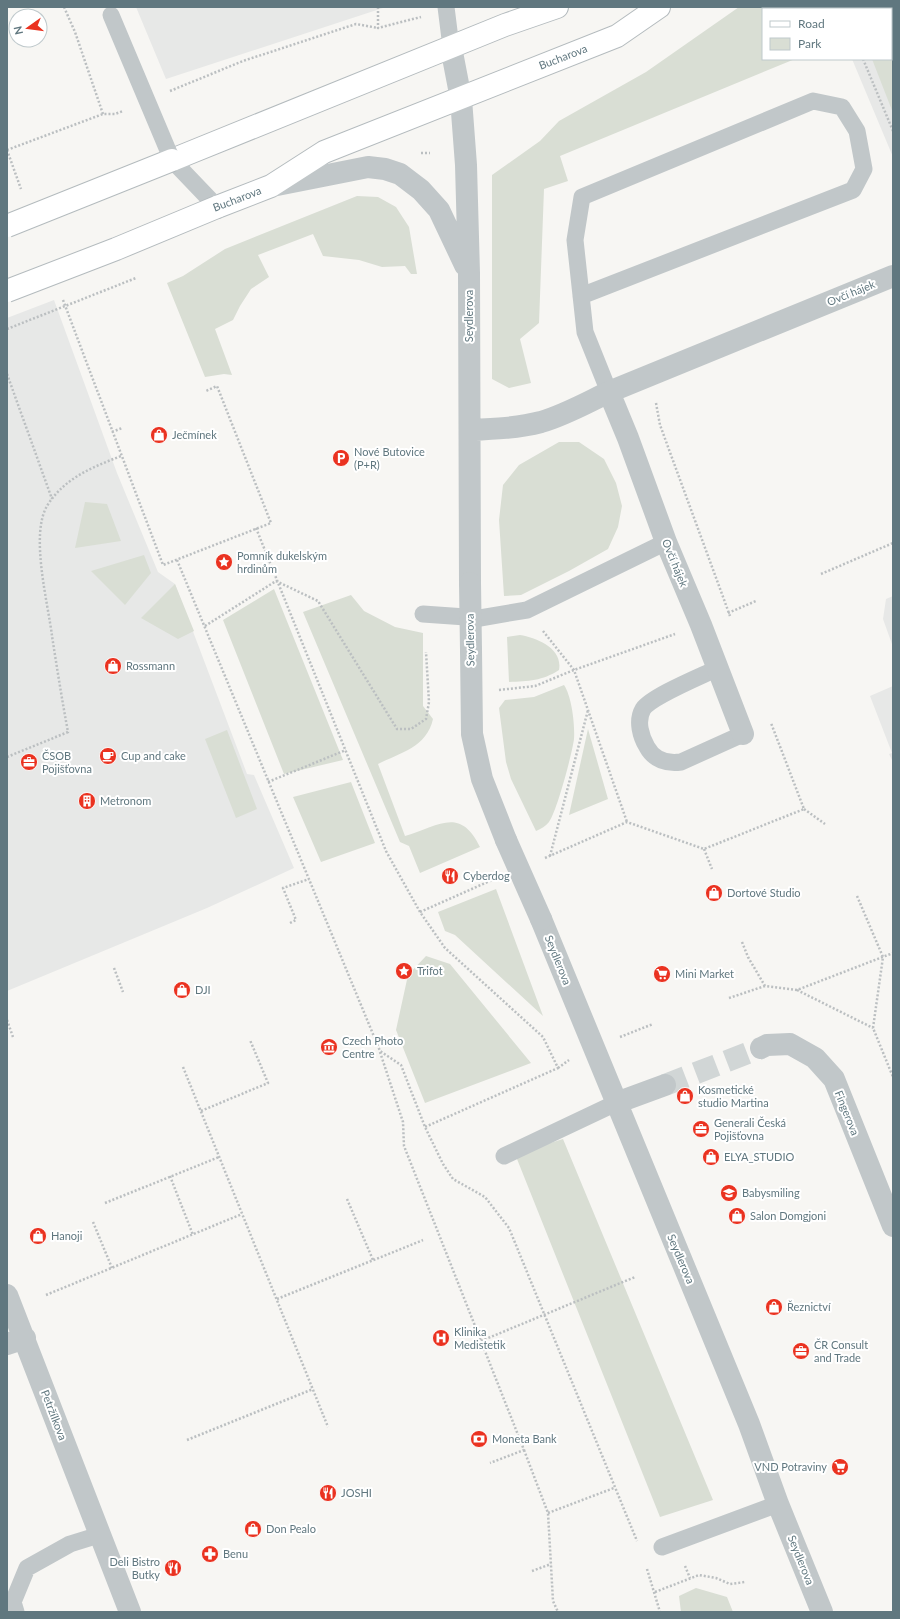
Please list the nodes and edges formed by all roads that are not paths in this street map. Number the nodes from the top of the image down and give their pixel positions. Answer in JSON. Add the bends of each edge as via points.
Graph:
{"nodes":[{"id":1,"x":446,"y":7,"type":"edge"},
{"id":2,"x":558,"y":7,"type":"edge"},
{"id":3,"x":659,"y":7,"type":"edge"},
{"id":4,"x":109,"y":11,"type":"edge"},
{"id":5,"x":451,"y":47,"type":"junction"},
{"id":6,"x":461,"y":99,"type":"junction"},
{"id":7,"x":172,"y":160,"type":"junction"},
{"id":8,"x":271,"y":186,"type":"junction"},
{"id":9,"x":217,"y":207,"type":"junction"},
{"id":10,"x":7,"y":226,"type":"edge"},
{"id":11,"x":469,"y":273,"type":"junction"},
{"id":12,"x":893,"y":276,"type":"edge"},
{"id":13,"x":7,"y":291,"type":"edge"},
{"id":14,"x":581,"y":296,"type":"junction"},
{"id":15,"x":609,"y":392,"type":"junction"},
{"id":16,"x":470,"y":430,"type":"junction"},
{"id":17,"x":666,"y":542,"type":"junction"},
{"id":18,"x":423,"y":614,"type":"dead end"},
{"id":19,"x":718,"y":668,"type":"junction"},
{"id":20,"x":743,"y":734,"type":"joint"},
{"id":21,"x":761,"y":1048,"type":"tunnel mouth"},
{"id":22,"x":665,"y":1085,"type":"tunnel mouth"},
{"id":23,"x":616,"y":1103,"type":"junction"},
{"id":24,"x":504,"y":1156,"type":"dead end"},
{"id":25,"x":893,"y":1226,"type":"edge"},
{"id":26,"x":7,"y":1295,"type":"edge"},
{"id":27,"x":16,"y":1341,"type":"edge"},
{"id":28,"x":778,"y":1504,"type":"junction"},
{"id":29,"x":99,"y":1535,"type":"junction"},
{"id":30,"x":662,"y":1547,"type":"dead end"},
{"id":31,"x":16,"y":1612,"type":"edge"},
{"id":32,"x":130,"y":1612,"type":"edge"},
{"id":33,"x":822,"y":1612,"type":"edge"}],
"edges":[{"from":1,"to":5,"type":"lane"},
{"from":2,"to":5,"type":"main road"},
{"from":3,"to":6,"type":"main road","name":"Bucharova","via":[[617,36]]},
{"from":4,"to":7,"type":"lane","bridge":true},
{"from":5,"to":6,"type":"street"},
{"from":5,"to":7,"type":"main road"},
{"from":6,"to":8,"type":"main road","name":"Bucharova","via":[[324,152]]},
{"from":6,"to":11,"type":"street","name":"Seydlerova"},
{"from":7,"to":9,"type":"lane"},
{"from":7,"to":10,"type":"main road","bridge":true},
{"from":8,"to":9,"type":"main road","name":"Bucharova"},
{"from":8,"to":11,"type":"street","name":"Seydlerova","via":[[368,167],[400,174],[421,190],[439,210]]},
{"from":9,"to":13,"type":"main road","name":"Bucharova","bridge":true},
{"from":11,"to":16,"type":"street","name":"Seydlerova"},
{"from":12,"to":15,"type":"street","name":"Ovčí hájek"},
{"from":14,"to":14,"type":"lane","via":[[575,240],[582,197],[814,101],[842,107],[857,131],[864,169],[853,190]]},
{"from":14,"to":15,"type":"lane","via":[[585,332]]},
{"from":15,"to":16,"type":"street","name":"Ovčí hájek","via":[[540,422],[512,428]]},
{"from":15,"to":17,"type":"street","name":"Ovčí hájek"},
{"from":16,"to":23,"type":"street","name":"Seydlerova","bridge":true,"via":[[472,734],[482,779]]},
{"from":17,"to":18,"type":"lane","via":[[527,610],[480,618]]},
{"from":17,"to":19,"type":"street","name":"Ovčí hájek"},
{"from":19,"to":20,"type":"street","name":"Ovčí hájek"},
{"from":19,"to":20,"type":"lane","via":[[653,700],[643,709],[639,720],[644,741],[651,754],[672,763],[681,762]]},
{"from":21,"to":25,"type":"street","name":"Fingerova","via":[[767,1045],[790,1044],[815,1058],[834,1079]]},
{"from":22,"to":23,"type":"street"},
{"from":23,"to":24,"type":"lane"},
{"from":23,"to":28,"type":"street","name":"Seydlerova","via":[[750,1424]]},
{"from":26,"to":27,"type":"street","name":"Petržílkova"},
{"from":27,"to":29,"type":"street","name":"Petržílkova"},
{"from":28,"to":30,"type":"lane"},
{"from":28,"to":33,"type":"street","name":"Seydlerova"},
{"from":29,"to":31,"type":"lane","via":[[70,1544],[27,1568],[13,1602]]},
{"from":29,"to":32,"type":"street","name":"Petržílkova"}]}
